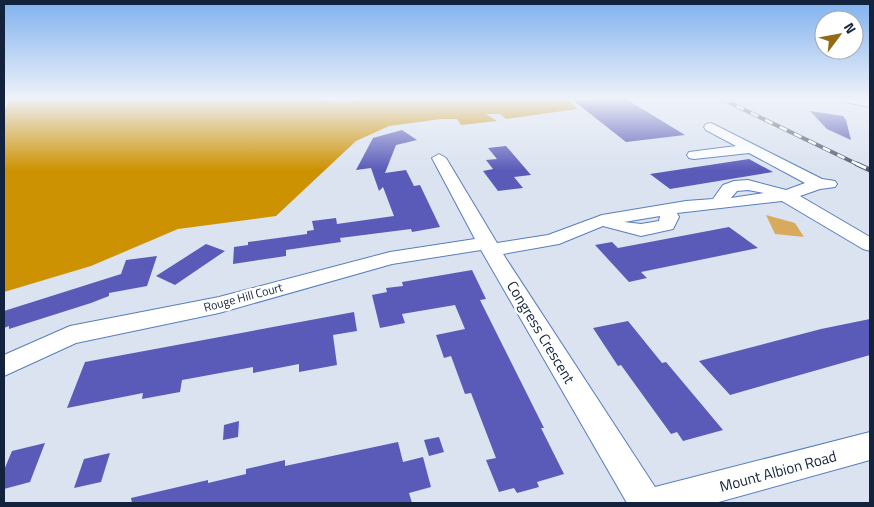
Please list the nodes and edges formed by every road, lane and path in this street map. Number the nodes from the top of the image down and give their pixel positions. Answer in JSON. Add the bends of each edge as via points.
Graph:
{"nodes":[{"id":1,"x":711,"y":126,"type":"dead end"},
{"id":2,"x":751,"y":148,"type":"junction"},
{"id":3,"x":694,"y":155,"type":"dead end"},
{"id":4,"x":439,"y":158,"type":"dead end"},
{"id":5,"x":786,"y":195,"type":"junction"},
{"id":6,"x":870,"y":245,"type":"edge"},
{"id":7,"x":489,"y":247,"type":"junction"},
{"id":8,"x":4,"y":366,"type":"edge"},
{"id":9,"x":870,"y":446,"type":"edge"},
{"id":10,"x":646,"y":503,"type":"edge"},
{"id":11,"x":656,"y":503,"type":"edge"}],
"edges":[{"from":1,"to":2,"type":"street"},
{"from":2,"to":3,"type":"street"},
{"from":2,"to":5,"type":"street","via":[[824,184]]},
{"from":4,"to":7,"type":"street","name":"Congress Crescent"},
{"from":5,"to":6,"type":"street"},
{"from":5,"to":7,"type":"street","name":"Rouge Hill Court","via":[[666,209],[670,217],[666,225],[652,230],[632,231],[602,220],[552,240]]},
{"from":7,"to":8,"type":"street","name":"Rouge Hill Court","via":[[390,258],[218,305],[70,335]]},
{"from":7,"to":10,"type":"street","name":"Congress Crescent"},
{"from":9,"to":11,"type":"street","name":"Mount Albion Road"}]}
